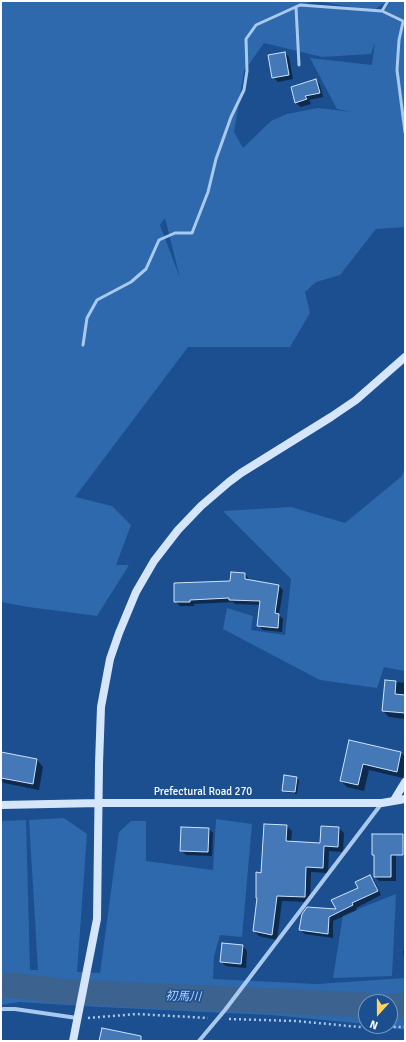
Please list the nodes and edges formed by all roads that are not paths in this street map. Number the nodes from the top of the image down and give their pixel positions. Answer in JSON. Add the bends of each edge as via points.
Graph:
{"nodes":[{"id":1,"x":388,"y":1,"type":"edge"},
{"id":2,"x":296,"y":7,"type":"junction"},
{"id":3,"x":382,"y":11,"type":"junction"},
{"id":4,"x":404,"y":22,"type":"edge"},
{"id":5,"x":299,"y":65,"type":"dead end"},
{"id":6,"x":405,"y":132,"type":"edge"},
{"id":7,"x":83,"y":345,"type":"dead end"},
{"id":8,"x":405,"y":357,"type":"edge"},
{"id":9,"x":405,"y":782,"type":"edge"},
{"id":10,"x":405,"y":798,"type":"edge"},
{"id":11,"x":394,"y":800,"type":"junction"},
{"id":12,"x":99,"y":803,"type":"junction"},
{"id":13,"x":382,"y":803,"type":"junction"},
{"id":14,"x":1,"y":805,"type":"edge"},
{"id":15,"x":1,"y":1009,"type":"edge"},
{"id":16,"x":78,"y":1015,"type":"junction"},
{"id":17,"x":73,"y":1041,"type":"edge"},
{"id":18,"x":199,"y":1041,"type":"edge"}],
"edges":[{"from":1,"to":3,"type":"lane"},
{"from":2,"to":3,"type":"lane","via":[[300,5]]},
{"from":2,"to":5,"type":"lane"},
{"from":2,"to":7,"type":"lane","via":[[256,25],[246,39],[247,71],[244,90],[231,117],[216,159],[208,192],[192,233],[175,233],[158,240],[146,269],[131,282],[97,300],[87,318]]},
{"from":3,"to":4,"type":"lane"},
{"from":4,"to":6,"type":"lane","via":[[399,40],[397,70]]},
{"from":8,"to":12,"type":"street","via":[[356,400],[241,472],[190,516],[154,561],[126,613],[108,666],[100,721]]},
{"from":9,"to":11,"type":"street"},
{"from":10,"to":11,"type":"street","name":"Prefectural Road 270"},
{"from":11,"to":13,"type":"street","name":"Prefectural Road 270"},
{"from":12,"to":13,"type":"street","name":"Prefectural Road 270"},
{"from":12,"to":14,"type":"street","name":"Prefectural Road 270"},
{"from":12,"to":16,"type":"street","via":[[97,919]]},
{"from":13,"to":18,"type":"street"},
{"from":15,"to":16,"type":"street","via":[[15,1008]]},
{"from":16,"to":17,"type":"street"}]}
